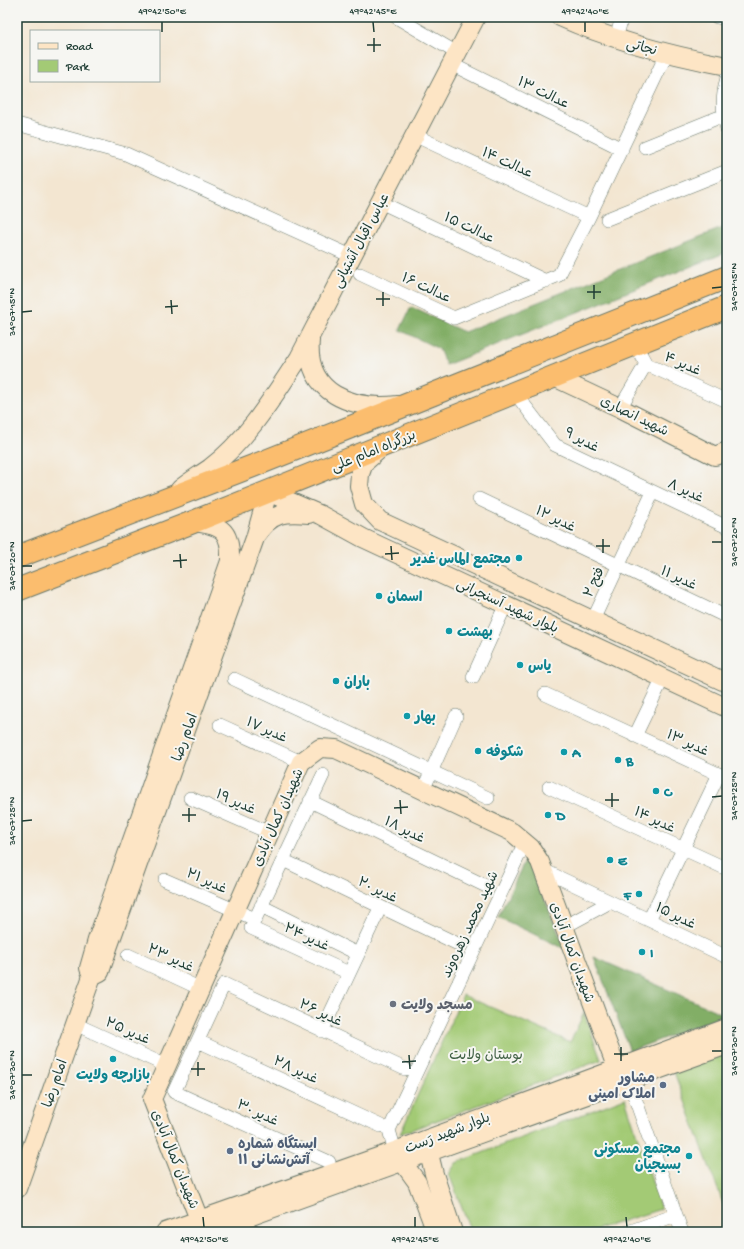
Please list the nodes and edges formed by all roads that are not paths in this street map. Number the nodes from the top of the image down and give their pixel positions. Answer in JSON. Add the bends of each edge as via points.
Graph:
{"nodes":[{"id":1,"x":396,"y":17,"type":"edge"},
{"id":2,"x":476,"y":17,"type":"edge"},
{"id":3,"x":560,"y":17,"type":"edge"},
{"id":4,"x":622,"y":17,"type":"edge"},
{"id":5,"x":717,"y":17,"type":"edge"},
{"id":6,"x":727,"y":19,"type":"edge"},
{"id":7,"x":616,"y":39,"type":"junction"},
{"id":8,"x":667,"y":53,"type":"junction"},
{"id":9,"x":454,"y":59,"type":"junction"},
{"id":10,"x":727,"y":66,"type":"edge"},
{"id":11,"x":727,"y":78,"type":"edge"},
{"id":12,"x":725,"y":115,"type":"edge"},
{"id":13,"x":17,"y":124,"type":"edge"},
{"id":14,"x":727,"y":129,"type":"edge"},
{"id":15,"x":414,"y":135,"type":"junction"},
{"id":16,"x":645,"y":147,"type":"dead end"},
{"id":17,"x":622,"y":149,"type":"junction"},
{"id":18,"x":727,"y":171,"type":"edge"},
{"id":19,"x":380,"y":202,"type":"junction"},
{"id":20,"x":589,"y":217,"type":"junction"},
{"id":21,"x":607,"y":219,"type":"dead end"},
{"id":22,"x":352,"y":256,"type":"junction"},
{"id":23,"x":360,"y":274,"type":"dead end"},
{"id":24,"x":727,"y":277,"type":"edge"},
{"id":25,"x":546,"y":281,"type":"junction"},
{"id":26,"x":727,"y":307,"type":"edge"},
{"id":27,"x":310,"y":335,"type":"junction"},
{"id":28,"x":635,"y":344,"type":"junction"},
{"id":29,"x":646,"y":364,"type":"junction"},
{"id":30,"x":554,"y":377,"type":"junction"},
{"id":31,"x":515,"y":393,"type":"junction"},
{"id":32,"x":727,"y":401,"type":"edge"},
{"id":33,"x":407,"y":404,"type":"junction"},
{"id":34,"x":620,"y":408,"type":"junction"},
{"id":35,"x":383,"y":446,"type":"junction"},
{"id":36,"x":721,"y":453,"type":"edge"},
{"id":37,"x":268,"y":492,"type":"junction"},
{"id":38,"x":652,"y":492,"type":"junction"},
{"id":39,"x":479,"y":498,"type":"dead end"},
{"id":40,"x":165,"y":499,"type":"junction"},
{"id":41,"x":321,"y":515,"type":"junction"},
{"id":42,"x":380,"y":521,"type":"junction"},
{"id":43,"x":193,"y":522,"type":"junction"},
{"id":44,"x":727,"y":527,"type":"edge"},
{"id":45,"x":255,"y":538,"type":"junction"},
{"id":46,"x":363,"y":538,"type":"junction"},
{"id":47,"x":17,"y":556,"type":"edge"},
{"id":48,"x":618,"y":566,"type":"junction"},
{"id":49,"x":233,"y":579,"type":"junction"},
{"id":50,"x":17,"y":590,"type":"edge"},
{"id":51,"x":506,"y":604,"type":"junction"},
{"id":52,"x":727,"y":617,"type":"edge"},
{"id":53,"x":593,"y":620,"type":"junction"},
{"id":54,"x":473,"y":677,"type":"dead end"},
{"id":55,"x":234,"y":678,"type":"dead end"},
{"id":56,"x":663,"y":678,"type":"junction"},
{"id":57,"x":727,"y":683,"type":"edge"},
{"id":58,"x":545,"y":694,"type":"dead end"},
{"id":59,"x":727,"y":708,"type":"edge"},
{"id":60,"x":456,"y":716,"type":"dead end"},
{"id":61,"x":220,"y":725,"type":"dead end"},
{"id":62,"x":635,"y":736,"type":"junction"},
{"id":63,"x":301,"y":762,"type":"junction"},
{"id":64,"x":432,"y":770,"type":"junction"},
{"id":65,"x":323,"y":775,"type":"dead end"},
{"id":66,"x":723,"y":776,"type":"edge"},
{"id":67,"x":549,"y":787,"type":"dead end"},
{"id":68,"x":423,"y":790,"type":"junction"},
{"id":69,"x":190,"y":798,"type":"dead end"},
{"id":70,"x":488,"y":798,"type":"dead end"},
{"id":71,"x":310,"y":801,"type":"junction"},
{"id":72,"x":270,"y":833,"type":"junction"},
{"id":73,"x":525,"y":842,"type":"junction"},
{"id":74,"x":683,"y":850,"type":"junction"},
{"id":75,"x":282,"y":860,"type":"junction"},
{"id":76,"x":727,"y":869,"type":"edge"},
{"id":77,"x":543,"y":870,"type":"junction"},
{"id":78,"x":165,"y":880,"type":"dead end"},
{"id":79,"x":486,"y":886,"type":"dead end"},
{"id":80,"x":610,"y":902,"type":"junction"},
{"id":81,"x":261,"y":906,"type":"junction"},
{"id":82,"x":380,"y":908,"type":"junction"},
{"id":83,"x":236,"y":910,"type":"junction"},
{"id":84,"x":650,"y":920,"type":"junction"},
{"id":85,"x":253,"y":924,"type":"junction"},
{"id":86,"x":564,"y":927,"type":"junction"},
{"id":87,"x":460,"y":945,"type":"dead end"},
{"id":88,"x":358,"y":954,"type":"junction"},
{"id":89,"x":128,"y":955,"type":"dead end"},
{"id":90,"x":727,"y":957,"type":"edge"},
{"id":91,"x":349,"y":974,"type":"junction"},
{"id":92,"x":201,"y":989,"type":"junction"},
{"id":93,"x":75,"y":1024,"type":"junction"},
{"id":94,"x":727,"y":1028,"type":"edge"},
{"id":95,"x":322,"y":1031,"type":"junction"},
{"id":96,"x":198,"y":1040,"type":"junction"},
{"id":97,"x":727,"y":1045,"type":"edge"},
{"id":98,"x":167,"y":1066,"type":"junction"},
{"id":99,"x":405,"y":1069,"type":"dead end"},
{"id":100,"x":623,"y":1075,"type":"junction"},
{"id":101,"x":381,"y":1126,"type":"dead end"},
{"id":102,"x":428,"y":1146,"type":"junction"},
{"id":103,"x":398,"y":1157,"type":"junction"},
{"id":104,"x":329,"y":1162,"type":"dead end"},
{"id":105,"x":17,"y":1189,"type":"edge"},
{"id":106,"x":676,"y":1215,"type":"junction"},
{"id":107,"x":204,"y":1228,"type":"edge"},
{"id":108,"x":165,"y":1232,"type":"edge"},
{"id":109,"x":436,"y":1232,"type":"edge"},
{"id":110,"x":453,"y":1232,"type":"edge"},
{"id":111,"x":628,"y":1232,"type":"edge"},
{"id":112,"x":682,"y":1232,"type":"edge"}],
"edges":[{"from":1,"to":9,"type":"street","name":"عدالت ۱۳"},
{"from":2,"to":9,"type":"main road","name":"عباس اقبال آشتیانی"},
{"from":3,"to":7,"type":"main road","name":"نجاتی"},
{"from":4,"to":7,"type":"street"},
{"from":5,"to":6,"type":"street"},
{"from":7,"to":8,"type":"main road","name":"نجاتی"},
{"from":8,"to":10,"type":"main road","name":"نجاتی"},
{"from":8,"to":17,"type":"street","name":"عدالت ۱۶"},
{"from":9,"to":15,"type":"main road","name":"عباس اقبال آشتیانی"},
{"from":9,"to":17,"type":"street","name":"عدالت ۱۳"},
{"from":11,"to":12,"type":"street","via":[[724,89]]},
{"from":12,"to":14,"type":"street"},
{"from":12,"to":16,"type":"street"},
{"from":13,"to":22,"type":"street","via":[[126,154]]},
{"from":15,"to":19,"type":"main road","name":"عباس اقبال آشتیانی"},
{"from":15,"to":20,"type":"street","name":"عدالت ۱۴"},
{"from":17,"to":20,"type":"street","name":"عدالت ۱۶"},
{"from":18,"to":21,"type":"street"},
{"from":19,"to":22,"type":"main road","name":"عباس اقبال آشتیانی"},
{"from":19,"to":25,"type":"street","name":"عدالت ۱۵"},
{"from":20,"to":25,"type":"street","name":"عدالت ۱۶","via":[[559,275]]},
{"from":22,"to":27,"type":"main road","name":"عباس اقبال آشتیانی"},
{"from":23,"to":25,"type":"street","name":"عدالت ۱۶","via":[[454,318]]},
{"from":24,"to":33,"type":"highway"},
{"from":26,"to":28,"type":"highway","name":"بزرگراه امام علی"},
{"from":27,"to":33,"type":"main road","name":"عباس اقبال آشتیانی","via":[[310,366],[317,379],[329,392],[346,400],[374,406]]},
{"from":27,"to":40,"type":"main road","via":[[299,358],[255,422],[211,467]]},
{"from":28,"to":29,"type":"street","name":"غدیر ۴"},
{"from":28,"to":30,"type":"highway","name":"بزرگراه امام علی"},
{"from":29,"to":32,"type":"street","name":"غدیر ۴"},
{"from":29,"to":34,"type":"street"},
{"from":30,"to":31,"type":"highway","name":"بزرگراه امام علی"},
{"from":30,"to":34,"type":"main road","name":"شهید انصاری"},
{"from":31,"to":35,"type":"highway","name":"بزرگراه امام علی"},
{"from":31,"to":38,"type":"street","name":"غدیر ۹","via":[[555,445]]},
{"from":33,"to":40,"type":"highway"},
{"from":34,"to":36,"type":"main road","name":"شهید انصاری"},
{"from":35,"to":37,"type":"highway","name":"بزرگراه امام علی"},
{"from":35,"to":42,"type":"main road","name":"بلوار شهید آسنجرانی","via":[[364,463],[359,486],[364,504]]},
{"from":37,"to":41,"type":"main road","name":"بلوار شهید آسنجرانی"},
{"from":37,"to":43,"type":"highway","name":"بزرگراه امام علی"},
{"from":37,"to":45,"type":"main road","name":"امام رضا"},
{"from":38,"to":44,"type":"street","name":"غدیر ۸"},
{"from":38,"to":48,"type":"street","name":"فتح ۲"},
{"from":39,"to":48,"type":"street","name":"غدیر ۱۲"},
{"from":40,"to":47,"type":"highway"},
{"from":41,"to":45,"type":"main road","via":[[287,512],[279,514],[265,523]]},
{"from":41,"to":46,"type":"main road","name":"بلوار شهید آسنجرانی"},
{"from":42,"to":46,"type":"main road","via":[[368,519],[360,523],[358,528]]},
{"from":42,"to":53,"type":"main road","name":"بلوار شهید آسنجرانی"},
{"from":43,"to":49,"type":"main road","name":"امام رضا","via":[[215,525],[226,534],[231,546]]},
{"from":43,"to":50,"type":"highway","name":"بزرگراه امام علی"},
{"from":45,"to":49,"type":"main road","name":"امام رضا"},
{"from":46,"to":51,"type":"main road","name":"بلوار شهید آسنجرانی"},
{"from":48,"to":52,"type":"street","name":"غدیر ۱۱"},
{"from":48,"to":53,"type":"street","name":"فتح ۲"},
{"from":49,"to":93,"type":"main road","name":"امام رضا","via":[[100,972],[92,976]]},
{"from":51,"to":54,"type":"street"},
{"from":51,"to":56,"type":"main road","name":"بلوار شهید آسنجرانی"},
{"from":53,"to":57,"type":"main road","name":"بلوار شهید آسنجرانی"},
{"from":55,"to":64,"type":"street"},
{"from":56,"to":59,"type":"main road","name":"بلوار شهید آسنجرانی"},
{"from":56,"to":62,"type":"street"},
{"from":58,"to":62,"type":"street","name":"غدیر ۱۳"},
{"from":60,"to":64,"type":"street"},
{"from":61,"to":63,"type":"street","name":"غدیر ۱۷"},
{"from":62,"to":66,"type":"street","name":"غدیر ۱۳"},
{"from":63,"to":68,"type":"main road","name":"شهیدان کمال آبادی","via":[[320,748],[336,749]]},
{"from":63,"to":72,"type":"main road","name":"شهیدان کمال آبادی"},
{"from":64,"to":68,"type":"street"},
{"from":64,"to":70,"type":"street"},
{"from":65,"to":71,"type":"street"},
{"from":66,"to":74,"type":"street"},
{"from":67,"to":74,"type":"street","name":"غدیر ۱۴"},
{"from":68,"to":73,"type":"main road","name":"شهیدان کمال آبادی","via":[[512,832]]},
{"from":69,"to":72,"type":"street","name":"غدیر ۱۹"},
{"from":71,"to":75,"type":"street"},
{"from":71,"to":79,"type":"street","name":"غدیر ۱۸"},
{"from":72,"to":83,"type":"main road","name":"شهیدان کمال آبادی"},
{"from":73,"to":77,"type":"main road","name":"شهیدان کمال آبادی","via":[[532,848]]},
{"from":73,"to":103,"type":"street","name":"شهید محمد زهره‌وند","via":[[390,1130]]},
{"from":74,"to":76,"type":"street","name":"غدیر ۱۴"},
{"from":74,"to":84,"type":"street"},
{"from":75,"to":81,"type":"street"},
{"from":75,"to":82,"type":"street","name":"غدیر ۲۰"},
{"from":77,"to":80,"type":"street","name":"غدیر ۱۵"},
{"from":77,"to":86,"type":"main road","name":"شهیدان کمال آبادی"},
{"from":78,"to":83,"type":"street","name":"غدیر ۲۱"},
{"from":80,"to":84,"type":"street","name":"غدیر ۱۵"},
{"from":80,"to":86,"type":"street"},
{"from":81,"to":85,"type":"street"},
{"from":81,"to":88,"type":"street","name":"غدیر ۲۴"},
{"from":82,"to":87,"type":"street","name":"غدیر ۲۰"},
{"from":82,"to":88,"type":"street"},
{"from":83,"to":85,"type":"street","name":"غدیر ۲۱"},
{"from":83,"to":92,"type":"main road","name":"شهیدان کمال آبادی"},
{"from":84,"to":90,"type":"street","name":"غدیر ۱۵"},
{"from":85,"to":91,"type":"street","name":"غدیر ۲۴"},
{"from":86,"to":100,"type":"main road","name":"شهیدان کمال آبادی"},
{"from":88,"to":91,"type":"street"},
{"from":89,"to":92,"type":"street","name":"غدیر ۲۳"},
{"from":91,"to":95,"type":"street"},
{"from":92,"to":98,"type":"main road","name":"شهیدان کمال آبادی"},
{"from":93,"to":98,"type":"street","name":"غدیر ۲۵"},
{"from":93,"to":105,"type":"main road","name":"امام رضا"},
{"from":94,"to":100,"type":"main road","name":"بلوار شهید رَست"},
{"from":95,"to":96,"type":"street","name":"غدیر ۲۶","via":[[224,984]]},
{"from":95,"to":99,"type":"street","name":"غدیر ۲۶"},
{"from":96,"to":101,"type":"street","name":"غدیر ۲۸"},
{"from":96,"to":104,"type":"street","name":"غدیر ۳۰","via":[[174,1092]]},
{"from":97,"to":100,"type":"main road","name":"بلوار شهید رَست"},
{"from":98,"to":107,"type":"main road","name":"شهیدان کمال آبادی","via":[[152,1099]]},
{"from":100,"to":102,"type":"main road","name":"بلوار شهید رَست"},
{"from":100,"to":106,"type":"street"},
{"from":102,"to":103,"type":"main road","name":"بلوار شهید رَست"},
{"from":102,"to":110,"type":"main road","via":[[434,1174]]},
{"from":103,"to":107,"type":"main road","name":"بلوار شهید رَست"},
{"from":103,"to":109,"type":"main road","via":[[417,1182]]},
{"from":106,"to":111,"type":"street"},
{"from":106,"to":112,"type":"street"},
{"from":107,"to":108,"type":"main road","name":"بلوار شهید رَست"}]}
